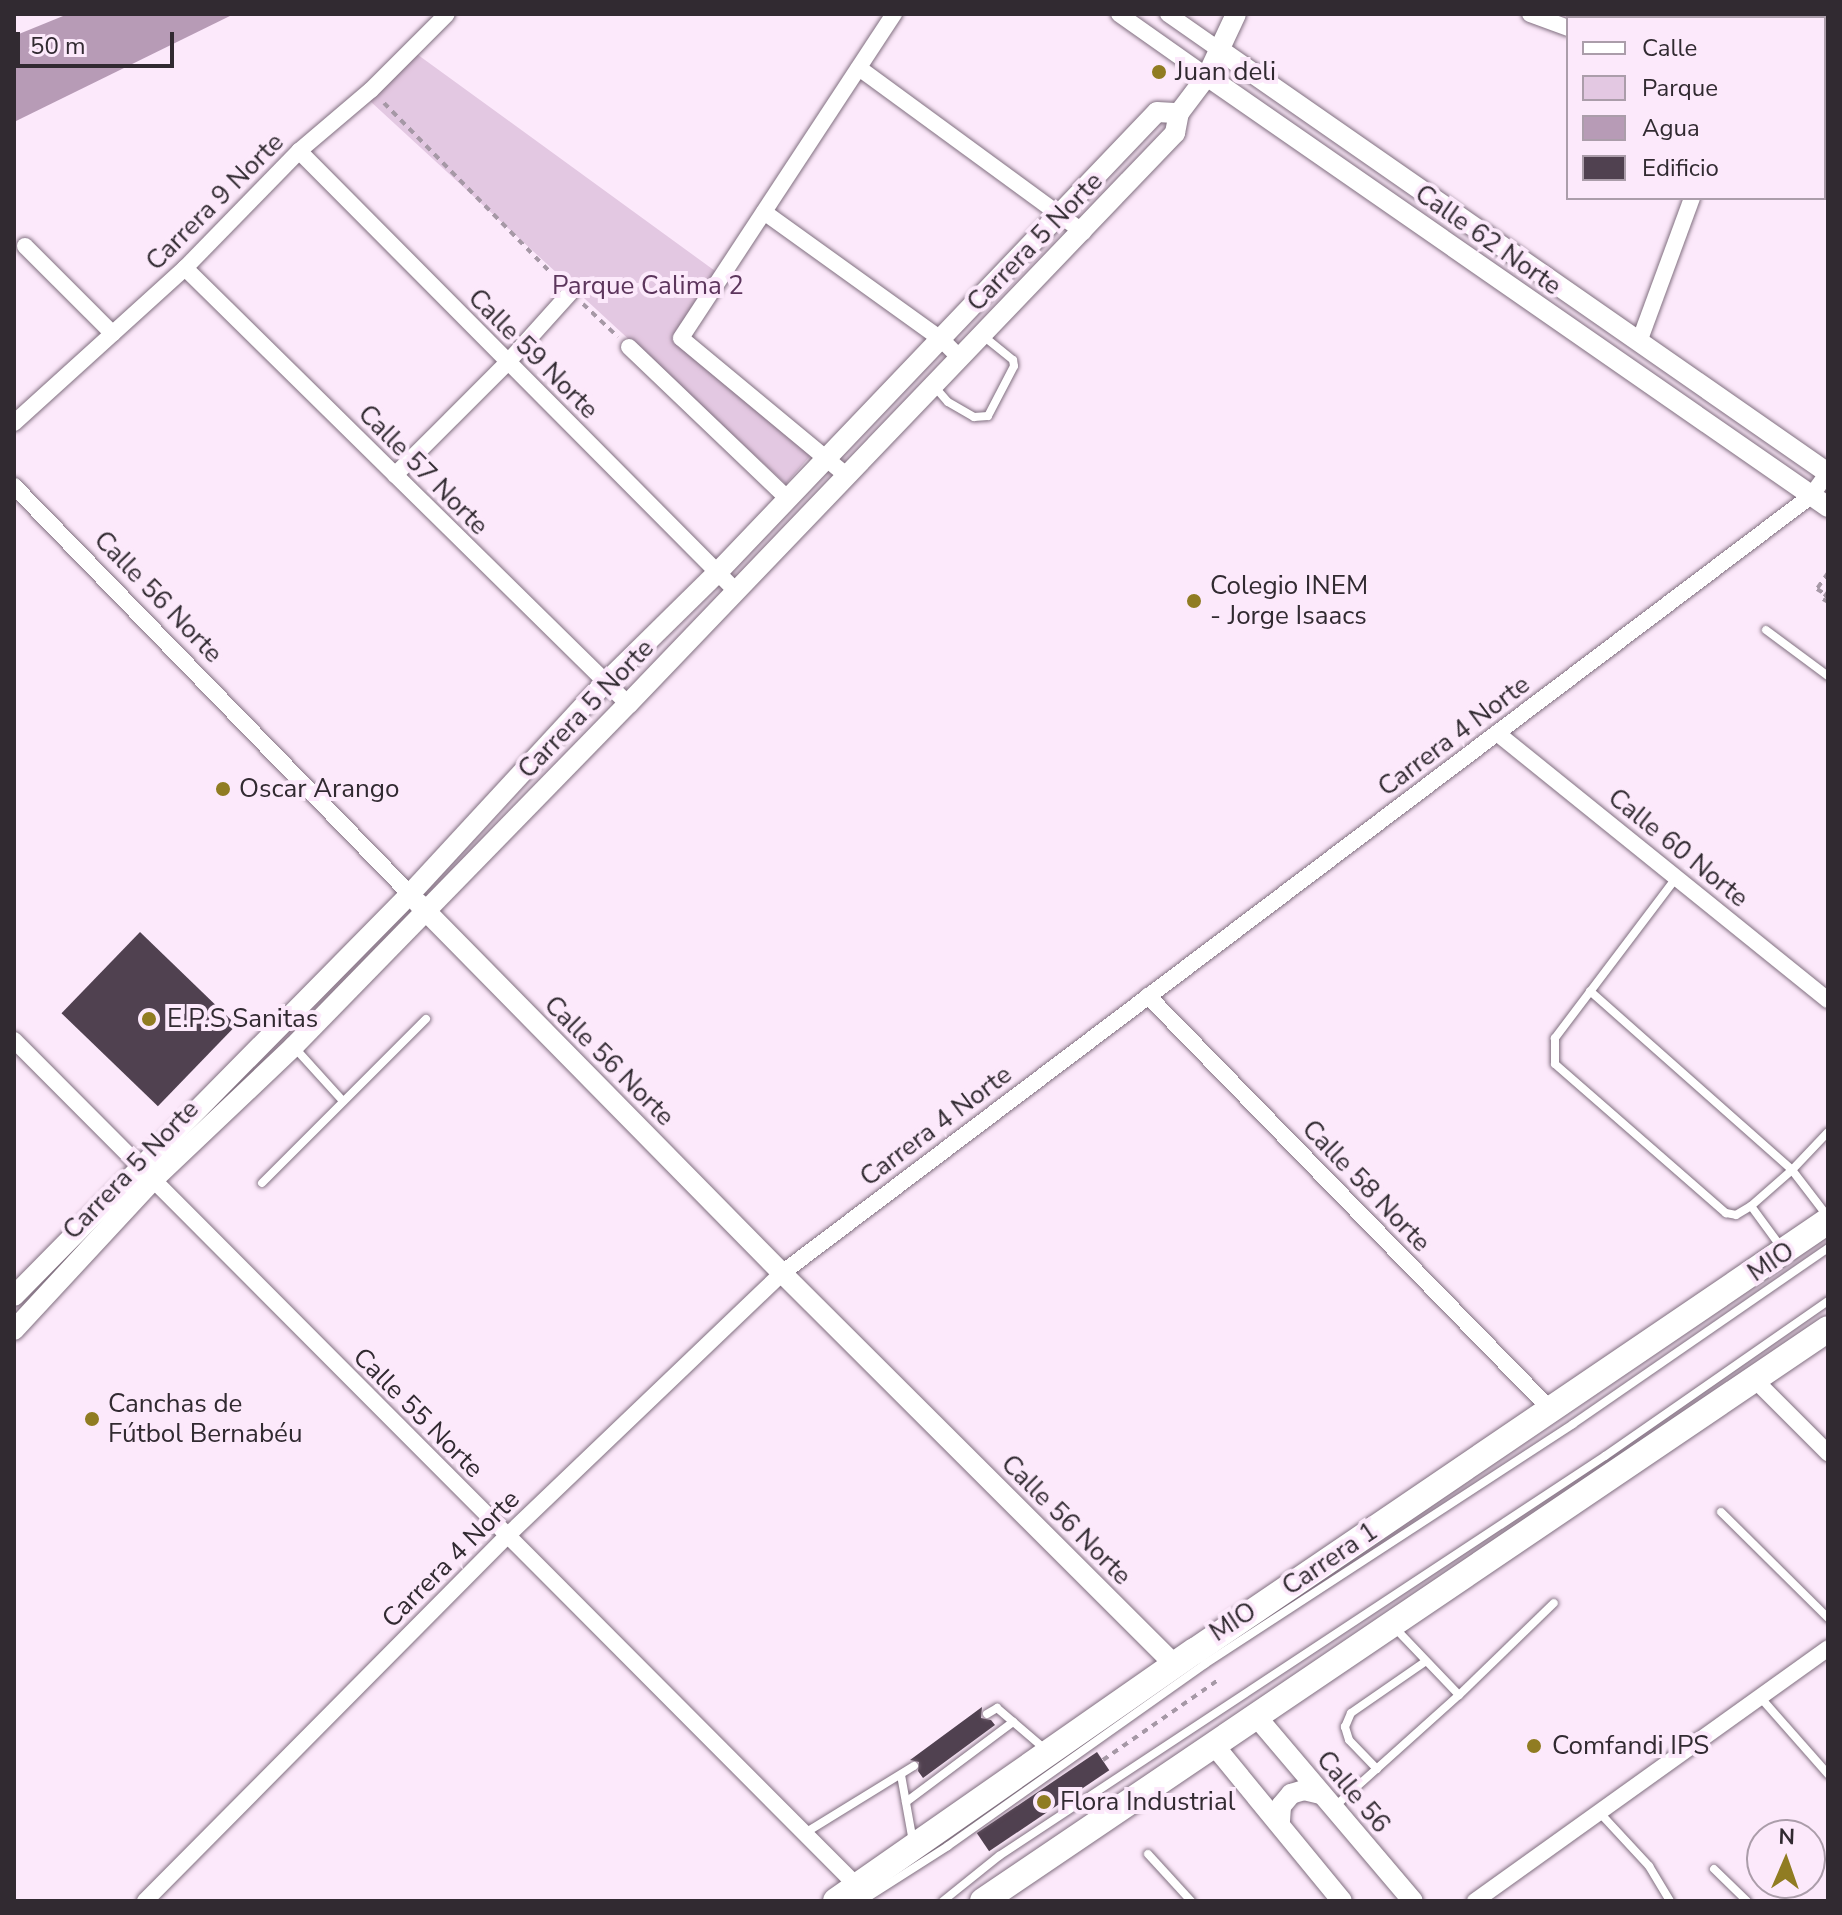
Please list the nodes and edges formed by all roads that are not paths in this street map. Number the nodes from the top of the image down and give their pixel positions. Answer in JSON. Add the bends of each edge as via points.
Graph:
{"nodes":[{"id":1,"x":447,"y":14,"type":"edge"},
{"id":2,"x":894,"y":14,"type":"edge"},
{"id":3,"x":1119,"y":14,"type":"edge"},
{"id":4,"x":1168,"y":14,"type":"edge"},
{"id":5,"x":1236,"y":14,"type":"edge"},
{"id":6,"x":1530,"y":14,"type":"edge"},
{"id":7,"x":1566,"y":27,"type":"edge"},
{"id":8,"x":1221,"y":51,"type":"junction"},
{"id":9,"x":859,"y":68,"type":"junction"},
{"id":10,"x":1207,"y":76,"type":"junction"},
{"id":11,"x":1179,"y":113,"type":"junction"},
{"id":12,"x":299,"y":151,"type":"junction"},
{"id":13,"x":1691,"y":200,"type":"edge"},
{"id":14,"x":764,"y":212,"type":"junction"},
{"id":15,"x":1059,"y":215,"type":"junction"},
{"id":16,"x":1083,"y":232,"type":"junction"},
{"id":17,"x":25,"y":246,"type":"dead end"},
{"id":18,"x":185,"y":268,"type":"junction"},
{"id":19,"x":571,"y":292,"type":"road end"},
{"id":20,"x":113,"y":334,"type":"junction"},
{"id":21,"x":982,"y":335,"type":"junction"},
{"id":22,"x":941,"y":339,"type":"junction"},
{"id":23,"x":1639,"y":342,"type":"junction"},
{"id":24,"x":629,"y":347,"type":"road end"},
{"id":25,"x":960,"y":358,"type":"junction"},
{"id":26,"x":507,"y":363,"type":"junction"},
{"id":27,"x":933,"y":386,"type":"junction"},
{"id":28,"x":14,"y":423,"type":"edge"},
{"id":29,"x":827,"y":458,"type":"junction"},
{"id":30,"x":1828,"y":473,"type":"edge"},
{"id":31,"x":395,"y":475,"type":"junction"},
{"id":32,"x":846,"y":475,"type":"junction"},
{"id":33,"x":14,"y":486,"type":"edge"},
{"id":34,"x":788,"y":499,"type":"junction"},
{"id":35,"x":1820,"y":502,"type":"edge"},
{"id":36,"x":717,"y":573,"type":"junction"},
{"id":37,"x":735,"y":590,"type":"junction"},
{"id":38,"x":1766,"y":630,"type":"dead end"},
{"id":39,"x":1828,"y":676,"type":"edge"},
{"id":40,"x":604,"y":684,"type":"junction"},
{"id":41,"x":628,"y":704,"type":"junction"},
{"id":42,"x":1497,"y":733,"type":"junction"},
{"id":43,"x":1676,"y":878,"type":"junction"},
{"id":44,"x":410,"y":894,"type":"junction"},
{"id":45,"x":425,"y":911,"type":"junction"},
{"id":46,"x":1590,"y":991,"type":"junction"},
{"id":47,"x":1148,"y":996,"type":"junction"},
{"id":48,"x":1828,"y":1000,"type":"edge"},
{"id":49,"x":426,"y":1019,"type":"dead end"},
{"id":50,"x":14,"y":1040,"type":"edge"},
{"id":51,"x":294,"y":1046,"type":"junction"},
{"id":52,"x":343,"y":1101,"type":"junction"},
{"id":53,"x":1828,"y":1132,"type":"edge"},
{"id":54,"x":1792,"y":1170,"type":"junction"},
{"id":55,"x":146,"y":1173,"type":"junction"},
{"id":56,"x":262,"y":1183,"type":"dead end"},
{"id":57,"x":1751,"y":1206,"type":"junction"},
{"id":58,"x":1828,"y":1219,"type":"edge"},
{"id":59,"x":1828,"y":1248,"type":"edge"},
{"id":60,"x":1786,"y":1253,"type":"junction"},
{"id":61,"x":782,"y":1273,"type":"junction"},
{"id":62,"x":14,"y":1296,"type":"edge"},
{"id":63,"x":1828,"y":1301,"type":"edge"},
{"id":64,"x":1828,"y":1329,"type":"edge"},
{"id":65,"x":14,"y":1330,"type":"edge"},
{"id":66,"x":1754,"y":1379,"type":"junction"},
{"id":67,"x":1550,"y":1409,"type":"junction"},
{"id":68,"x":1828,"y":1453,"type":"edge"},
{"id":69,"x":1721,"y":1512,"type":"dead end"},
{"id":70,"x":507,"y":1536,"type":"junction"},
{"id":71,"x":1554,"y":1603,"type":"dead end"},
{"id":72,"x":1828,"y":1618,"type":"edge"},
{"id":73,"x":1390,"y":1624,"type":"junction"},
{"id":74,"x":1828,"y":1648,"type":"edge"},
{"id":75,"x":1426,"y":1661,"type":"junction"},
{"id":76,"x":1175,"y":1665,"type":"junction"},
{"id":77,"x":1459,"y":1695,"type":"junction"},
{"id":78,"x":1760,"y":1697,"type":"junction"},
{"id":79,"x":987,"y":1714,"type":"dead end"},
{"id":80,"x":1255,"y":1715,"type":"junction"},
{"id":81,"x":1013,"y":1722,"type":"junction"},
{"id":82,"x":1213,"y":1744,"type":"junction"},
{"id":83,"x":1049,"y":1753,"type":"junction"},
{"id":84,"x":914,"y":1766,"type":"dead end"},
{"id":85,"x":1377,"y":1769,"type":"junction"},
{"id":86,"x":1828,"y":1774,"type":"edge"},
{"id":87,"x":901,"y":1775,"type":"junction"},
{"id":88,"x":1326,"y":1801,"type":"junction"},
{"id":89,"x":906,"y":1802,"type":"junction"},
{"id":90,"x":1599,"y":1812,"type":"junction"},
{"id":91,"x":1280,"y":1821,"type":"junction"},
{"id":92,"x":804,"y":1833,"type":"junction"},
{"id":93,"x":914,"y":1847,"type":"junction"},
{"id":94,"x":1148,"y":1854,"type":"dead end"},
{"id":95,"x":1714,"y":1869,"type":"dead end"},
{"id":96,"x":852,"y":1896,"type":"edge"},
{"id":97,"x":145,"y":1901,"type":"edge"},
{"id":98,"x":943,"y":1901,"type":"edge"},
{"id":99,"x":983,"y":1901,"type":"edge"},
{"id":100,"x":1191,"y":1901,"type":"edge"},
{"id":101,"x":1342,"y":1901,"type":"edge"},
{"id":102,"x":1413,"y":1901,"type":"edge"},
{"id":103,"x":1475,"y":1901,"type":"edge"},
{"id":104,"x":1670,"y":1901,"type":"edge"},
{"id":105,"x":1747,"y":1901,"type":"edge"}],
"edges":[{"from":1,"to":12,"type":"street","name":"Carrera 9 Norte","via":[[371,90]]},
{"from":2,"to":9,"type":"street"},
{"from":3,"to":10,"type":"street","name":"Calle 62 Norte"},
{"from":4,"to":8,"type":"street","name":"Calle 62 Norte"},
{"from":5,"to":8,"type":"street","name":"Carrera 5 Norte"},
{"from":6,"to":7,"type":"street"},
{"from":8,"to":10,"type":"street","name":"Carrera 5 Norte"},
{"from":8,"to":23,"type":"street","name":"Calle 62 Norte"},
{"from":9,"to":14,"type":"street"},
{"from":9,"to":15,"type":"street"},
{"from":10,"to":11,"type":"street","name":"Carrera 5 Norte"},
{"from":10,"to":35,"type":"street","name":"Calle 62 Norte"},
{"from":11,"to":15,"type":"street","name":"Carrera 5 Norte","via":[[1157,112]]},
{"from":11,"to":16,"type":"street","name":"Carrera 5 Norte","via":[[1175,133]]},
{"from":12,"to":18,"type":"street","name":"Carrera 9 Norte"},
{"from":12,"to":26,"type":"street","name":"Calle 59 Norte"},
{"from":13,"to":23,"type":"street"},
{"from":14,"to":22,"type":"street"},
{"from":14,"to":29,"type":"street","via":[[681,338]]},
{"from":15,"to":16,"type":"street"},
{"from":15,"to":22,"type":"street","name":"Carrera 5 Norte"},
{"from":16,"to":21,"type":"street","name":"Carrera 5 Norte"},
{"from":17,"to":20,"type":"street"},
{"from":18,"to":20,"type":"street","name":"Carrera 9 Norte"},
{"from":18,"to":31,"type":"street","name":"Calle 57 Norte"},
{"from":19,"to":26,"type":"street"},
{"from":20,"to":28,"type":"street","name":"Carrera 9 Norte"},
{"from":21,"to":25,"type":"street","name":"Carrera 5 Norte"},
{"from":21,"to":27,"type":"lane","via":[[1014,366],[988,416],[974,417]]},
{"from":22,"to":25,"type":"street"},
{"from":22,"to":29,"type":"street","name":"Carrera 5 Norte"},
{"from":23,"to":30,"type":"street","name":"Calle 62 Norte"},
{"from":24,"to":34,"type":"street"},
{"from":25,"to":27,"type":"street","name":"Carrera 5 Norte"},
{"from":26,"to":31,"type":"street"},
{"from":26,"to":36,"type":"street","name":"Calle 59 Norte"},
{"from":27,"to":32,"type":"street","name":"Carrera 5 Norte"},
{"from":29,"to":32,"type":"street"},
{"from":29,"to":34,"type":"street","name":"Carrera 5 Norte"},
{"from":30,"to":35,"type":"street","name":"Carrera 4 Norte"},
{"from":31,"to":40,"type":"street","name":"Calle 57 Norte"},
{"from":32,"to":37,"type":"street","name":"Carrera 5 Norte"},
{"from":33,"to":44,"type":"street","name":"Calle 56 Norte"},
{"from":34,"to":36,"type":"street","name":"Carrera 5 Norte"},
{"from":35,"to":42,"type":"street","name":"Carrera 4 Norte"},
{"from":36,"to":37,"type":"street","name":"Calle 59 Norte"},
{"from":36,"to":40,"type":"street","name":"Carrera 5 Norte"},
{"from":37,"to":41,"type":"street","name":"Carrera 5 Norte"},
{"from":38,"to":39,"type":"lane"},
{"from":40,"to":41,"type":"street","name":"Calle 57 Norte"},
{"from":40,"to":44,"type":"street","name":"Carrera 5 Norte"},
{"from":41,"to":45,"type":"street","name":"Carrera 5 Norte"},
{"from":42,"to":43,"type":"street","name":"Calle 60 Norte"},
{"from":42,"to":47,"type":"street","name":"Carrera 4 Norte"},
{"from":43,"to":46,"type":"lane"},
{"from":43,"to":48,"type":"street","name":"Calle 60 Norte"},
{"from":44,"to":45,"type":"street","name":"Calle 56 Norte"},
{"from":44,"to":55,"type":"street","name":"Carrera 5 Norte"},
{"from":45,"to":51,"type":"street","name":"Carrera 5 Norte"},
{"from":45,"to":61,"type":"street","name":"Calle 56 Norte"},
{"from":46,"to":54,"type":"lane"},
{"from":46,"to":57,"type":"lane","via":[[1555,1038],[1555,1064],[1726,1213],[1736,1215]]},
{"from":47,"to":61,"type":"street","name":"Carrera 4 Norte"},
{"from":47,"to":67,"type":"street","name":"Calle 58 Norte"},
{"from":49,"to":52,"type":"lane"},
{"from":50,"to":55,"type":"street","name":"Calle 55 Norte"},
{"from":51,"to":52,"type":"lane"},
{"from":51,"to":55,"type":"street","name":"Carrera 5 Norte"},
{"from":52,"to":56,"type":"lane"},
{"from":53,"to":54,"type":"lane"},
{"from":54,"to":57,"type":"lane"},
{"from":54,"to":58,"type":"lane"},
{"from":55,"to":62,"type":"street","name":"Carrera 5 Norte"},
{"from":55,"to":65,"type":"street","name":"Carrera 5 Norte"},
{"from":55,"to":70,"type":"street","name":"Calle 55 Norte"},
{"from":57,"to":60,"type":"lane"},
{"from":58,"to":60,"type":"main road","name":"Carrera 1"},
{"from":59,"to":96,"type":"lane","name":"MIO","via":[[1573,1424],[1205,1664],[948,1846]]},
{"from":60,"to":67,"type":"main road","name":"Carrera 1"},
{"from":61,"to":70,"type":"street","name":"Carrera 4 Norte"},
{"from":61,"to":76,"type":"street","name":"Calle 56 Norte"},
{"from":63,"to":98,"type":"lane","via":[[1605,1456],[1012,1847]]},
{"from":64,"to":66,"type":"main road"},
{"from":66,"to":68,"type":"street"},
{"from":66,"to":73,"type":"main road"},
{"from":67,"to":76,"type":"main road","name":"Carrera 1"},
{"from":69,"to":72,"type":"lane"},
{"from":70,"to":92,"type":"street","name":"Calle 55 Norte"},
{"from":70,"to":97,"type":"street","name":"Carrera 4 Norte"},
{"from":71,"to":77,"type":"lane"},
{"from":73,"to":75,"type":"lane"},
{"from":73,"to":80,"type":"main road"},
{"from":74,"to":78,"type":"street"},
{"from":75,"to":77,"type":"lane"},
{"from":75,"to":85,"type":"lane","via":[[1351,1713],[1345,1727],[1349,1740]]},
{"from":76,"to":83,"type":"main road","name":"Carrera 1"},
{"from":77,"to":85,"type":"lane"},
{"from":78,"to":86,"type":"lane"},
{"from":78,"to":90,"type":"street"},
{"from":79,"to":81,"type":"lane","via":[[997,1708]]},
{"from":80,"to":82,"type":"main road"},
{"from":80,"to":88,"type":"street","name":"Calle 56"},
{"from":81,"to":83,"type":"lane"},
{"from":81,"to":89,"type":"lane"},
{"from":82,"to":91,"type":"street"},
{"from":82,"to":99,"type":"main road"},
{"from":83,"to":93,"type":"main road","name":"Carrera 1"},
{"from":84,"to":87,"type":"lane"},
{"from":85,"to":88,"type":"lane"},
{"from":87,"to":89,"type":"lane"},
{"from":87,"to":92,"type":"lane"},
{"from":88,"to":91,"type":"street","via":[[1304,1790],[1291,1794],[1281,1806]]},
{"from":88,"to":102,"type":"street","name":"Calle 56"},
{"from":89,"to":93,"type":"lane"},
{"from":90,"to":103,"type":"street"},
{"from":90,"to":104,"type":"lane","via":[[1649,1866]]},
{"from":91,"to":101,"type":"street"},
{"from":92,"to":96,"type":"street","name":"Calle 55 Norte"},
{"from":93,"to":96,"type":"main road","name":"Carrera 1"},
{"from":94,"to":100,"type":"lane"},
{"from":95,"to":105,"type":"lane"}]}
